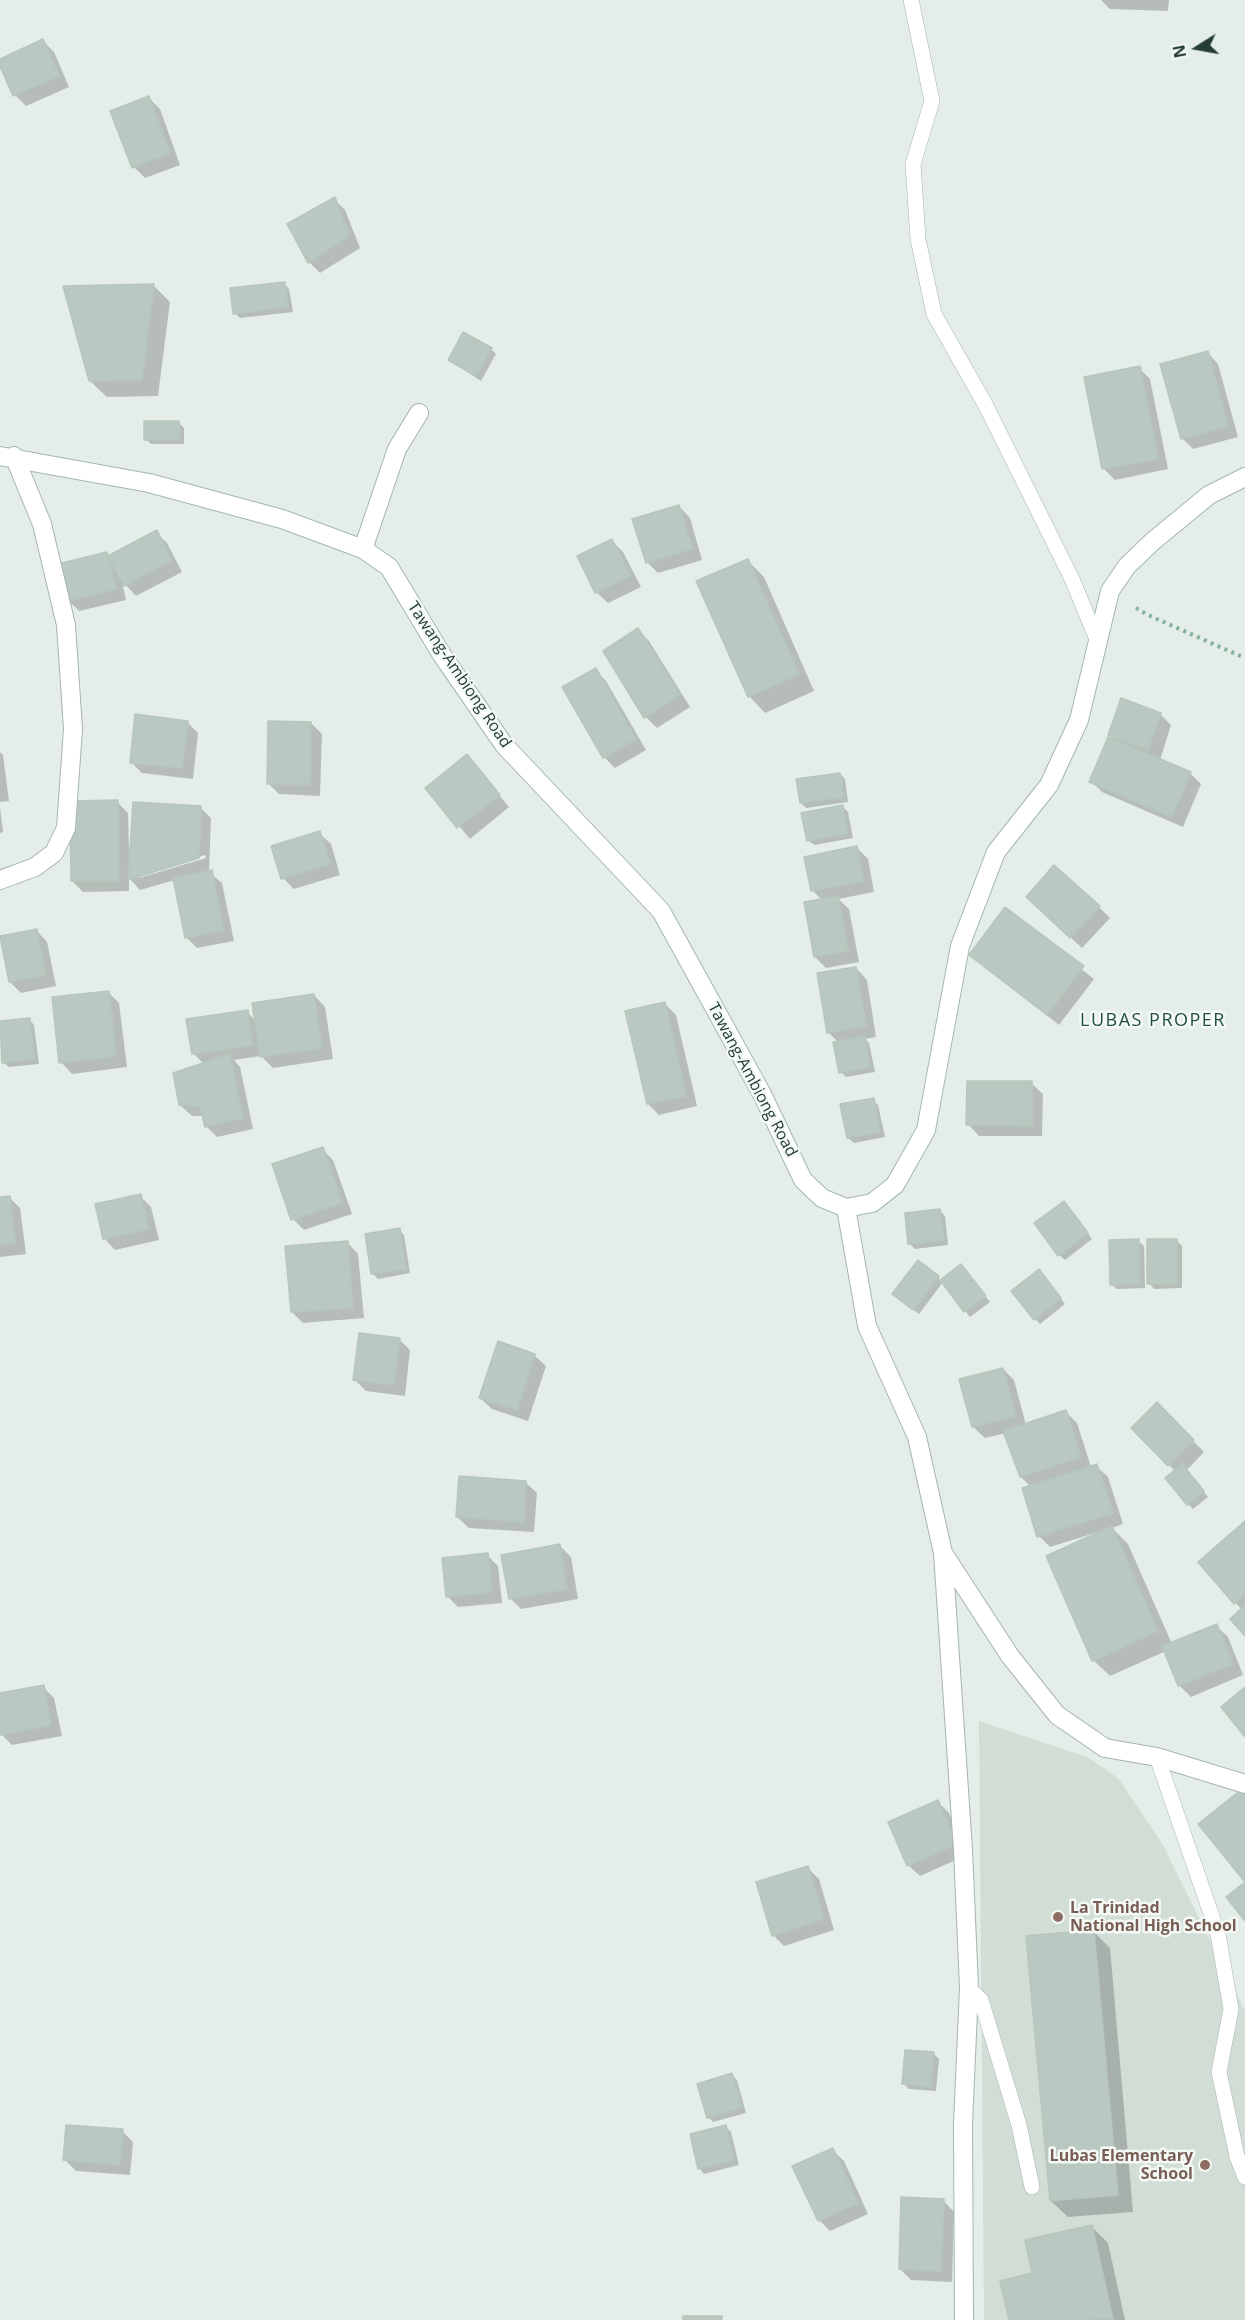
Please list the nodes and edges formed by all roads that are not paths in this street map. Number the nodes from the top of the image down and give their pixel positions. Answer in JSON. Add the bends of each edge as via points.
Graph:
{"nodes":[{"id":1,"x":911,"y":0,"type":"edge"},
{"id":2,"x":419,"y":413,"type":"dead end"},
{"id":3,"x":7,"y":456,"type":"edge"},
{"id":4,"x":1245,"y":477,"type":"edge"},
{"id":5,"x":363,"y":549,"type":"junction"},
{"id":6,"x":1098,"y":642,"type":"junction"},
{"id":7,"x":0,"y":880,"type":"edge"},
{"id":8,"x":846,"y":1208,"type":"junction"},
{"id":9,"x":943,"y":1553,"type":"junction"},
{"id":10,"x":1157,"y":1757,"type":"junction"},
{"id":11,"x":1245,"y":1784,"type":"edge"},
{"id":12,"x":969,"y":1988,"type":"junction"},
{"id":13,"x":1245,"y":2177,"type":"edge"},
{"id":14,"x":1032,"y":2187,"type":"dead end"},
{"id":15,"x":964,"y":2320,"type":"edge"}],
"edges":[{"from":1,"to":6,"type":"lane","via":[[932,101],[913,164],[918,239],[934,314],[990,414],[1072,579]]},
{"from":2,"to":5,"type":"street","via":[[397,449]]},
{"from":3,"to":5,"type":"street","name":"Tawang-Ambiong Road","via":[[149,483],[282,519]]},
{"from":3,"to":7,"type":"street","via":[[42,524],[66,625],[73,729],[66,828],[54,853],[35,867]]},
{"from":4,"to":6,"type":"street","via":[[1209,495],[1127,566],[1110,591]]},
{"from":5,"to":8,"type":"street","name":"Tawang-Ambiong Road","via":[[389,567],[442,655],[504,745],[661,910],[762,1094],[803,1180],[822,1198]]},
{"from":6,"to":8,"type":"street","via":[[1079,720],[1049,785],[996,852],[960,946],[927,1130],[895,1185],[872,1203]]},
{"from":8,"to":9,"type":"street","via":[[867,1326],[917,1437]]},
{"from":9,"to":10,"type":"street","via":[[1010,1656],[1057,1715],[1105,1748]]},
{"from":9,"to":12,"type":"street"},
{"from":10,"to":11,"type":"street"},
{"from":10,"to":13,"type":"lane","via":[[1218,1934],[1231,2009],[1219,2072],[1236,2156]]},
{"from":12,"to":14,"type":"lane","via":[[981,2001],[1020,2125]]},
{"from":12,"to":15,"type":"street","via":[[963,2124]]}]}
